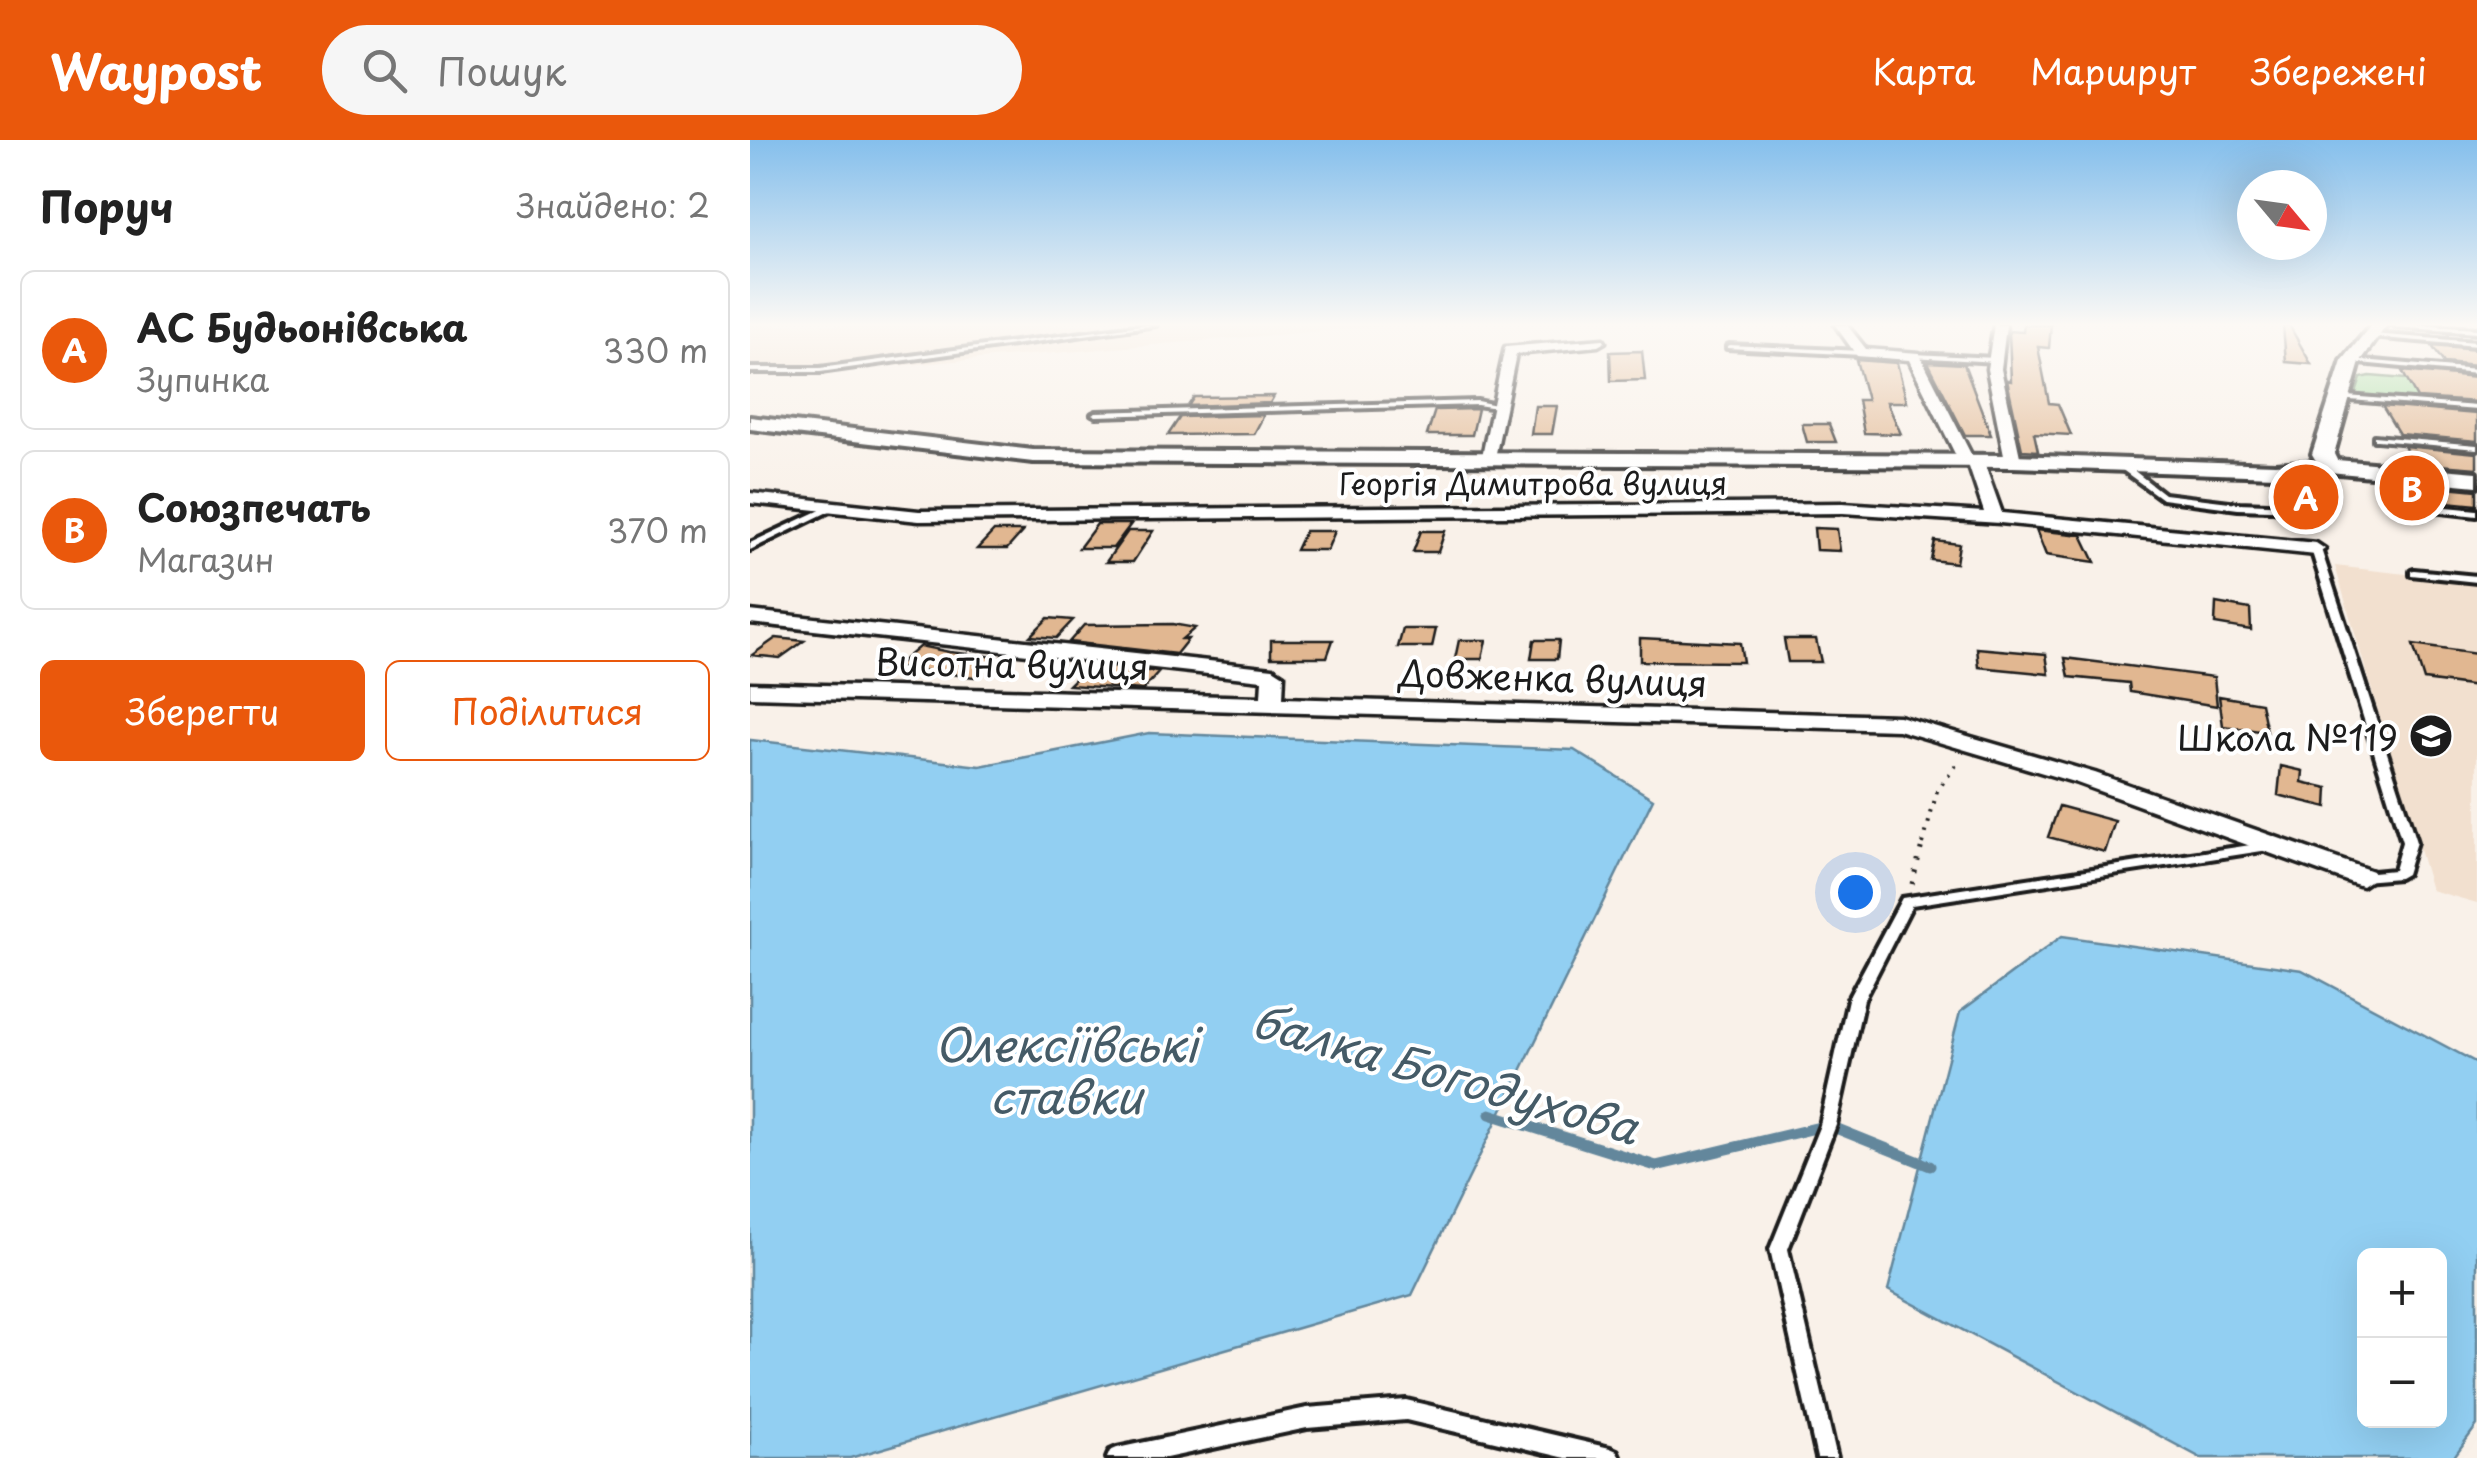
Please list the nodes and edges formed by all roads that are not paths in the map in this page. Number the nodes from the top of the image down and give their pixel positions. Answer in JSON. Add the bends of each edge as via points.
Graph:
{"nodes":[{"id":1,"x":1501,"y":387,"type":"edge"},
{"id":2,"x":1931,"y":387,"type":"edge"},
{"id":3,"x":1998,"y":387,"type":"edge"},
{"id":4,"x":2341,"y":387,"type":"edge"},
{"id":5,"x":2337,"y":397,"type":"junction"},
{"id":6,"x":1496,"y":406,"type":"junction"},
{"id":7,"x":2477,"y":408,"type":"edge"},
{"id":8,"x":1096,"y":414,"type":"dead end"},
{"id":9,"x":750,"y":423,"type":"edge"},
{"id":10,"x":2377,"y":438,"type":"dead end"},
{"id":11,"x":2477,"y":447,"type":"edge"},
{"id":12,"x":1487,"y":458,"type":"junction"},
{"id":13,"x":1971,"y":460,"type":"junction"},
{"id":14,"x":2013,"y":460,"type":"junction"},
{"id":15,"x":2120,"y":464,"type":"junction"},
{"id":16,"x":2329,"y":466,"type":"junction"},
{"id":17,"x":2477,"y":479,"type":"edge"},
{"id":18,"x":750,"y":498,"type":"edge"},
{"id":19,"x":2427,"y":508,"type":"dead end"},
{"id":20,"x":830,"y":509,"type":"junction"},
{"id":21,"x":2477,"y":513,"type":"edge"},
{"id":22,"x":1995,"y":517,"type":"junction"},
{"id":23,"x":750,"y":546,"type":"edge"},
{"id":24,"x":2316,"y":550,"type":"joint"},
{"id":25,"x":2414,"y":573,"type":"dead end"},
{"id":26,"x":2477,"y":579,"type":"edge"},
{"id":27,"x":750,"y":617,"type":"edge"},
{"id":28,"x":750,"y":690,"type":"edge"},
{"id":29,"x":1272,"y":704,"type":"junction"},
{"id":30,"x":2270,"y":846,"type":"junction"},
{"id":31,"x":2362,"y":876,"type":"joint"},
{"id":32,"x":1117,"y":1458,"type":"edge"},
{"id":33,"x":1610,"y":1458,"type":"edge"},
{"id":34,"x":1827,"y":1458,"type":"edge"}],
"edges":[{"from":1,"to":6,"type":"street"},
{"from":2,"to":13,"type":"street"},
{"from":3,"to":14,"type":"street"},
{"from":4,"to":5,"type":"street"},
{"from":5,"to":7,"type":"lane"},
{"from":5,"to":16,"type":"street","via":[[2323,454]]},
{"from":6,"to":8,"type":"lane"},
{"from":6,"to":12,"type":"street"},
{"from":9,"to":12,"type":"street","via":[[1033,456]]},
{"from":10,"to":11,"type":"lane"},
{"from":12,"to":13,"type":"street"},
{"from":13,"to":14,"type":"street"},
{"from":13,"to":22,"type":"street"},
{"from":14,"to":15,"type":"street"},
{"from":15,"to":16,"type":"street"},
{"from":15,"to":16,"type":"lane","via":[[2162,496],[2329,509]]},
{"from":16,"to":17,"type":"street"},
{"from":18,"to":20,"type":"street","name":"Георгія Димитрова вулиця"},
{"from":19,"to":21,"type":"lane"},
{"from":20,"to":22,"type":"street","name":"Георгія Димитрова вулиця","via":[[919,516],[1844,508]]},
{"from":20,"to":23,"type":"lane"},
{"from":22,"to":24,"type":"street","name":"Георгія Димитрова вулиця"},
{"from":24,"to":31,"type":"lane","via":[[2409,842],[2398,874]]},
{"from":25,"to":26,"type":"lane"},
{"from":27,"to":29,"type":"street","via":[[1273,674]]},
{"from":28,"to":29,"type":"street","name":"Висотна вулиця"},
{"from":29,"to":30,"type":"street","name":"Довженка вулиця","via":[[1899,723],[2086,778]]},
{"from":30,"to":31,"type":"street","name":"Довженка вулиця"},
{"from":30,"to":34,"type":"lane","via":[[1907,901],[1856,999],[1828,1125],[1779,1250]]},
{"from":32,"to":33,"type":"lane","via":[[1307,1418],[1406,1410]]}]}
